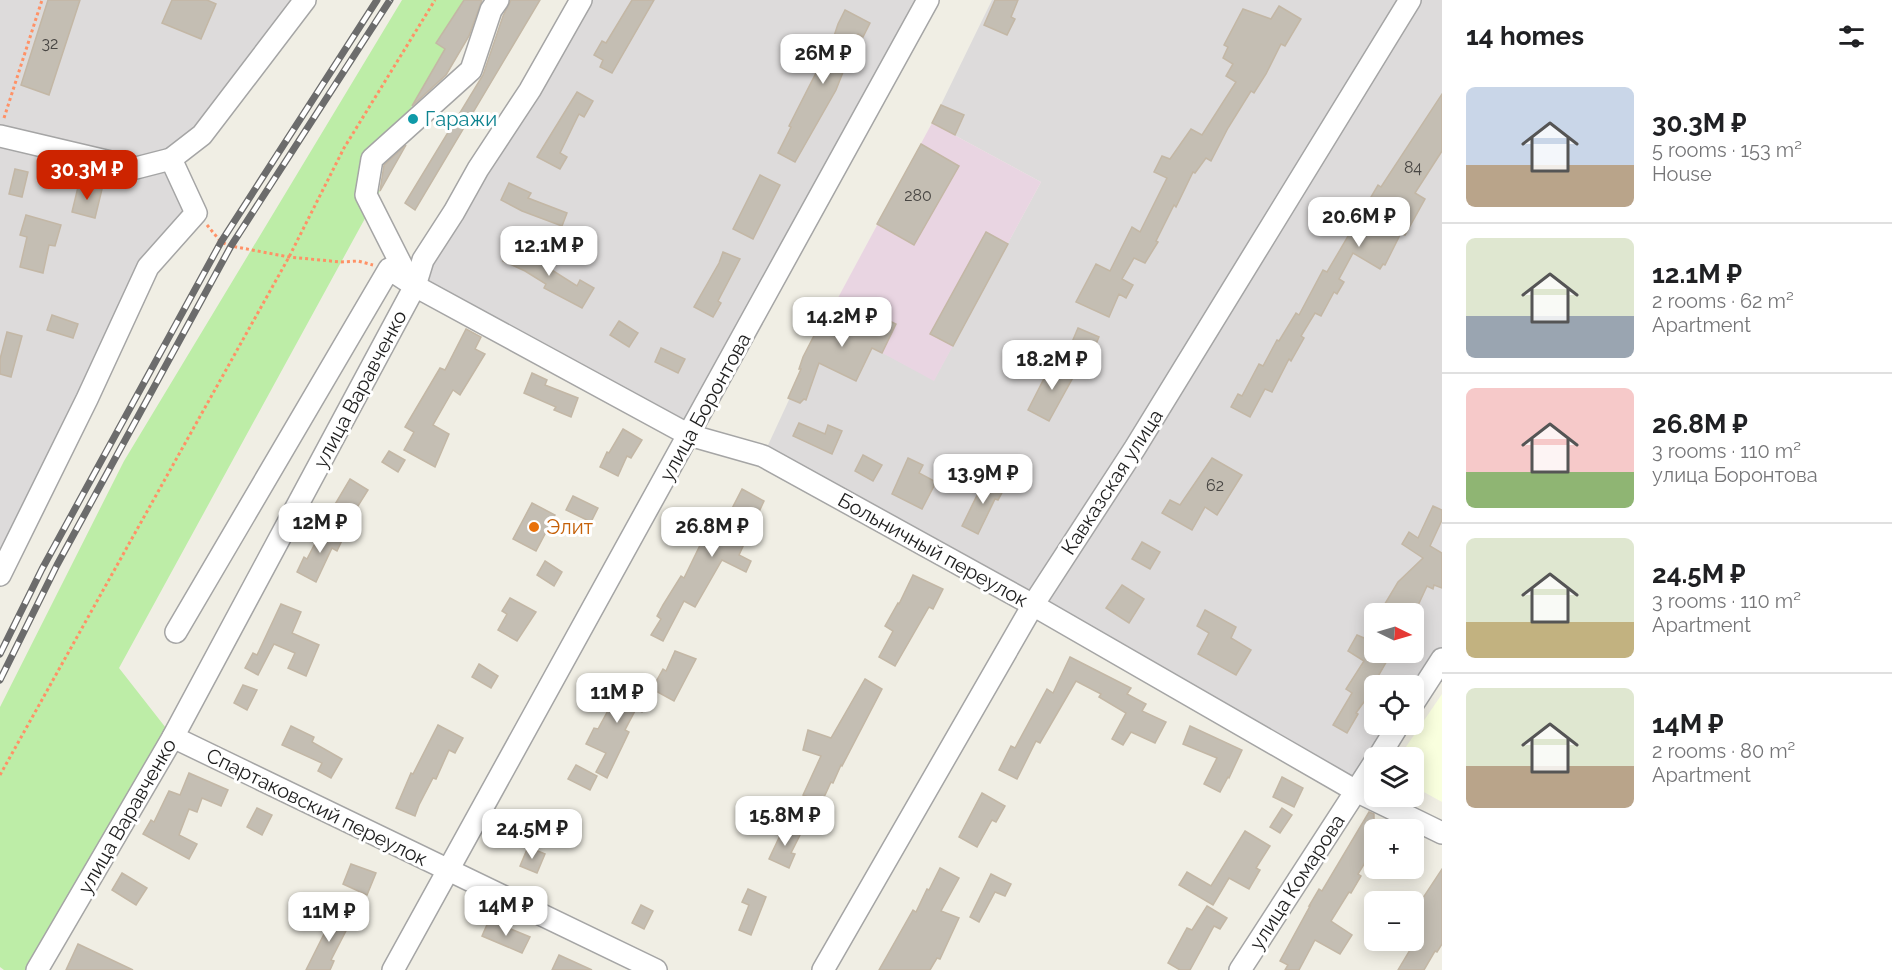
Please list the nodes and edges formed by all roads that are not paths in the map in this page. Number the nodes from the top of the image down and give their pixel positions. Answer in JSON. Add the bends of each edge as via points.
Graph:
{"nodes":[{"id":1,"x":305,"y":0,"type":"edge"},
{"id":2,"x":498,"y":0,"type":"edge"},
{"id":3,"x":581,"y":0,"type":"edge"},
{"id":4,"x":928,"y":0,"type":"edge"},
{"id":5,"x":1410,"y":0,"type":"edge"},
{"id":6,"x":2,"y":127,"type":"edge"},
{"id":7,"x":171,"y":159,"type":"junction"},
{"id":8,"x":412,"y":283,"type":"junction"},
{"id":9,"x":689,"y":435,"type":"junction"},
{"id":10,"x":0,"y":575,"type":"edge"},
{"id":11,"x":1033,"y":605,"type":"junction"},
{"id":12,"x":176,"y":632,"type":"dead end"},
{"id":13,"x":1442,"y":659,"type":"edge"},
{"id":14,"x":1424,"y":687,"type":"edge"},
{"id":15,"x":173,"y":737,"type":"junction"},
{"id":16,"x":1364,"y":778,"type":"edge"},
{"id":17,"x":1356,"y":790,"type":"junction"},
{"id":18,"x":1442,"y":832,"type":"edge"},
{"id":19,"x":447,"y":869,"type":"junction"},
{"id":20,"x":38,"y":970,"type":"edge"},
{"id":21,"x":393,"y":970,"type":"edge"},
{"id":22,"x":656,"y":970,"type":"edge"},
{"id":23,"x":823,"y":970,"type":"edge"},
{"id":24,"x":1240,"y":970,"type":"edge"}],
"edges":[{"from":1,"to":7,"type":"street","via":[[202,135]]},
{"from":2,"to":8,"type":"street","via":[[471,70],[372,159],[366,195]]},
{"from":3,"to":8,"type":"street","name":"улица Варавченко","via":[[531,90],[478,169]]},
{"from":4,"to":9,"type":"street","name":"улица Боронтова"},
{"from":5,"to":11,"type":"street","name":"Кавказская улица","via":[[1135,448]]},
{"from":6,"to":7,"type":"street","via":[[136,168]]},
{"from":7,"to":10,"type":"street","via":[[196,213],[148,267]]},
{"from":8,"to":9,"type":"street","name":"Больничный переулок"},
{"from":8,"to":12,"type":"street","name":"Больничный переулок","via":[[389,269]]},
{"from":8,"to":15,"type":"street","name":"улица Варавченко"},
{"from":9,"to":11,"type":"street","name":"Больничный переулок","via":[[762,456]]},
{"from":9,"to":19,"type":"street","name":"улица Боронтова"},
{"from":11,"to":17,"type":"street","name":"Больничный переулок"},
{"from":11,"to":23,"type":"street","name":"Кавказская улица"},
{"from":13,"to":14,"type":"street"},
{"from":15,"to":19,"type":"street","name":"Спартаковский переулок"},
{"from":15,"to":20,"type":"street","name":"улица Варавченко"},
{"from":16,"to":17,"type":"street","name":"улица Комарова"},
{"from":17,"to":18,"type":"street","name":"Больничный переулок"},
{"from":17,"to":24,"type":"street","name":"улица Комарова"},
{"from":19,"to":21,"type":"street","name":"улица Боронтова"},
{"from":19,"to":22,"type":"street","name":"Спартаковский переулок"}]}
